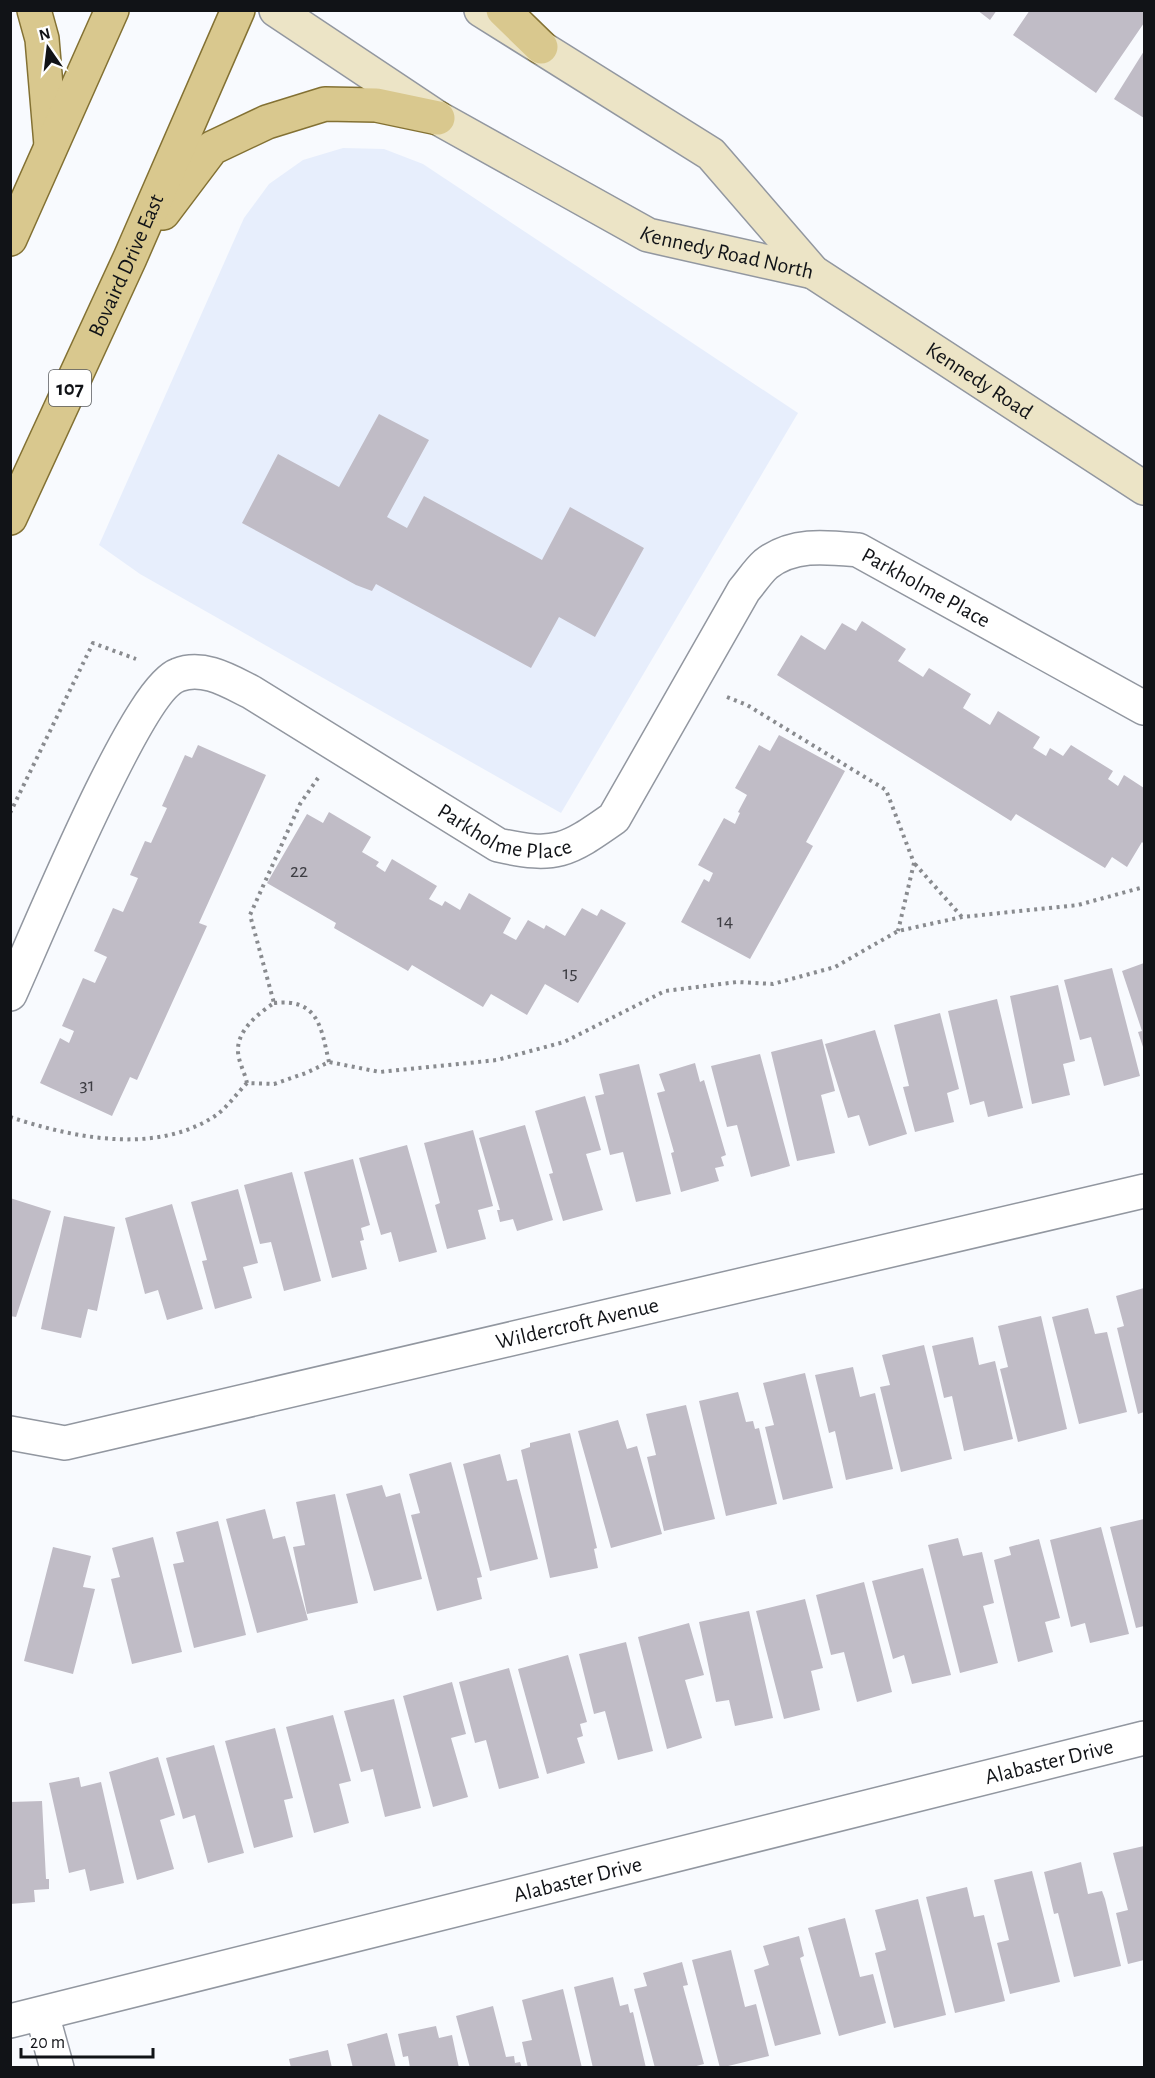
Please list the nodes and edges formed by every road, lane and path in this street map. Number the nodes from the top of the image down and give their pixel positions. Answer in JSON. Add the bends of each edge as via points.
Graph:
{"nodes":[{"id":1,"x":34,"y":10,"type":"edge"},
{"id":2,"x":112,"y":10,"type":"edge"},
{"id":3,"x":238,"y":10,"type":"edge"},
{"id":4,"x":276,"y":10,"type":"edge"},
{"id":5,"x":481,"y":10,"type":"edge"},
{"id":6,"x":503,"y":10,"type":"edge"},
{"id":7,"x":541,"y":47,"type":"junction"},
{"id":8,"x":438,"y":118,"type":"junction"},
{"id":9,"x":51,"y":147,"type":"junction"},
{"id":10,"x":10,"y":239,"type":"edge"},
{"id":11,"x":130,"y":258,"type":"junction"},
{"id":12,"x":813,"y":272,"type":"junction"},
{"id":13,"x":1144,"y":488,"type":"edge"},
{"id":14,"x":10,"y":518,"type":"edge"},
{"id":15,"x":179,"y":674,"type":"junction"},
{"id":16,"x":692,"y":681,"type":"junction"},
{"id":17,"x":1144,"y":708,"type":"edge"},
{"id":18,"x":340,"y":747,"type":"junction"},
{"id":19,"x":10,"y":813,"type":"edge"},
{"id":20,"x":915,"y":863,"type":"junction"},
{"id":21,"x":1144,"y":887,"type":"edge"},
{"id":22,"x":962,"y":917,"type":"junction"},
{"id":23,"x":898,"y":931,"type":"junction"},
{"id":24,"x":10,"y":994,"type":"edge"},
{"id":25,"x":274,"y":1003,"type":"junction"},
{"id":26,"x":329,"y":1062,"type":"junction"},
{"id":27,"x":248,"y":1083,"type":"junction"},
{"id":28,"x":10,"y":1117,"type":"edge"},
{"id":29,"x":1144,"y":1191,"type":"edge"},
{"id":30,"x":10,"y":1433,"type":"edge"},
{"id":31,"x":1144,"y":1737,"type":"edge"},
{"id":32,"x":42,"y":2014,"type":"junction"},
{"id":33,"x":10,"y":2021,"type":"edge"},
{"id":34,"x":57,"y":2067,"type":"edge"}],
"edges":[{"from":1,"to":9,"type":"main road","via":[[42,39]]},
{"from":2,"to":9,"type":"main road"},
{"from":3,"to":11,"type":"main road","name":"Bovaird Drive East","number":"107"},
{"from":4,"to":8,"type":"main road","name":"Kennedy Road North"},
{"from":5,"to":7,"type":"main road","name":"Kennedy Road North"},
{"from":6,"to":7,"type":"main road"},
{"from":7,"to":12,"type":"main road","name":"Kennedy Road North","via":[[711,154]]},
{"from":8,"to":11,"type":"main road","via":[[376,105],[326,104],[267,122],[212,148]]},
{"from":8,"to":12,"type":"main road","name":"Kennedy Road North","via":[[648,235]]},
{"from":9,"to":10,"type":"main road"},
{"from":11,"to":14,"type":"main road","name":"Bovaird Drive East","number":"107"},
{"from":12,"to":13,"type":"main road","name":"Kennedy Road"},
{"from":15,"to":18,"type":"street","name":"Parkholme Place","via":[[213,673]]},
{"from":15,"to":19,"type":"path","via":[[93,643]]},
{"from":15,"to":24,"type":"street","via":[[161,685],[121,749]]},
{"from":16,"to":17,"type":"street","name":"Parkholme Place","via":[[744,590],[766,564],[790,552],[816,546],[858,550]]},
{"from":16,"to":18,"type":"street","name":"Parkholme Place","via":[[614,818],[585,839],[554,852],[526,852],[498,845]]},
{"from":16,"to":20,"type":"path","via":[[747,705],[886,790]]},
{"from":18,"to":25,"type":"path","via":[[300,804],[250,915]]},
{"from":20,"to":22,"type":"path"},
{"from":20,"to":23,"type":"path"},
{"from":21,"to":22,"type":"path","via":[[1078,905]]},
{"from":22,"to":23,"type":"path"},
{"from":23,"to":26,"type":"path","via":[[835,967],[773,984],[737,982],[665,991],[564,1042],[497,1060],[380,1072]]},
{"from":25,"to":26,"type":"path","via":[[297,1004],[315,1015]]},
{"from":25,"to":27,"type":"path","via":[[257,1014],[244,1030],[237,1050]]},
{"from":26,"to":27,"type":"path","via":[[274,1084]]},
{"from":27,"to":28,"type":"path","via":[[217,1115],[187,1131],[160,1137],[57,1133]]},
{"from":29,"to":30,"type":"street","name":"Wildercroft Avenue","via":[[65,1443]]},
{"from":31,"to":32,"type":"street","name":"Alabaster Drive"},
{"from":32,"to":33,"type":"street","name":"Alabaster Drive"},
{"from":32,"to":34,"type":"street"}]}
